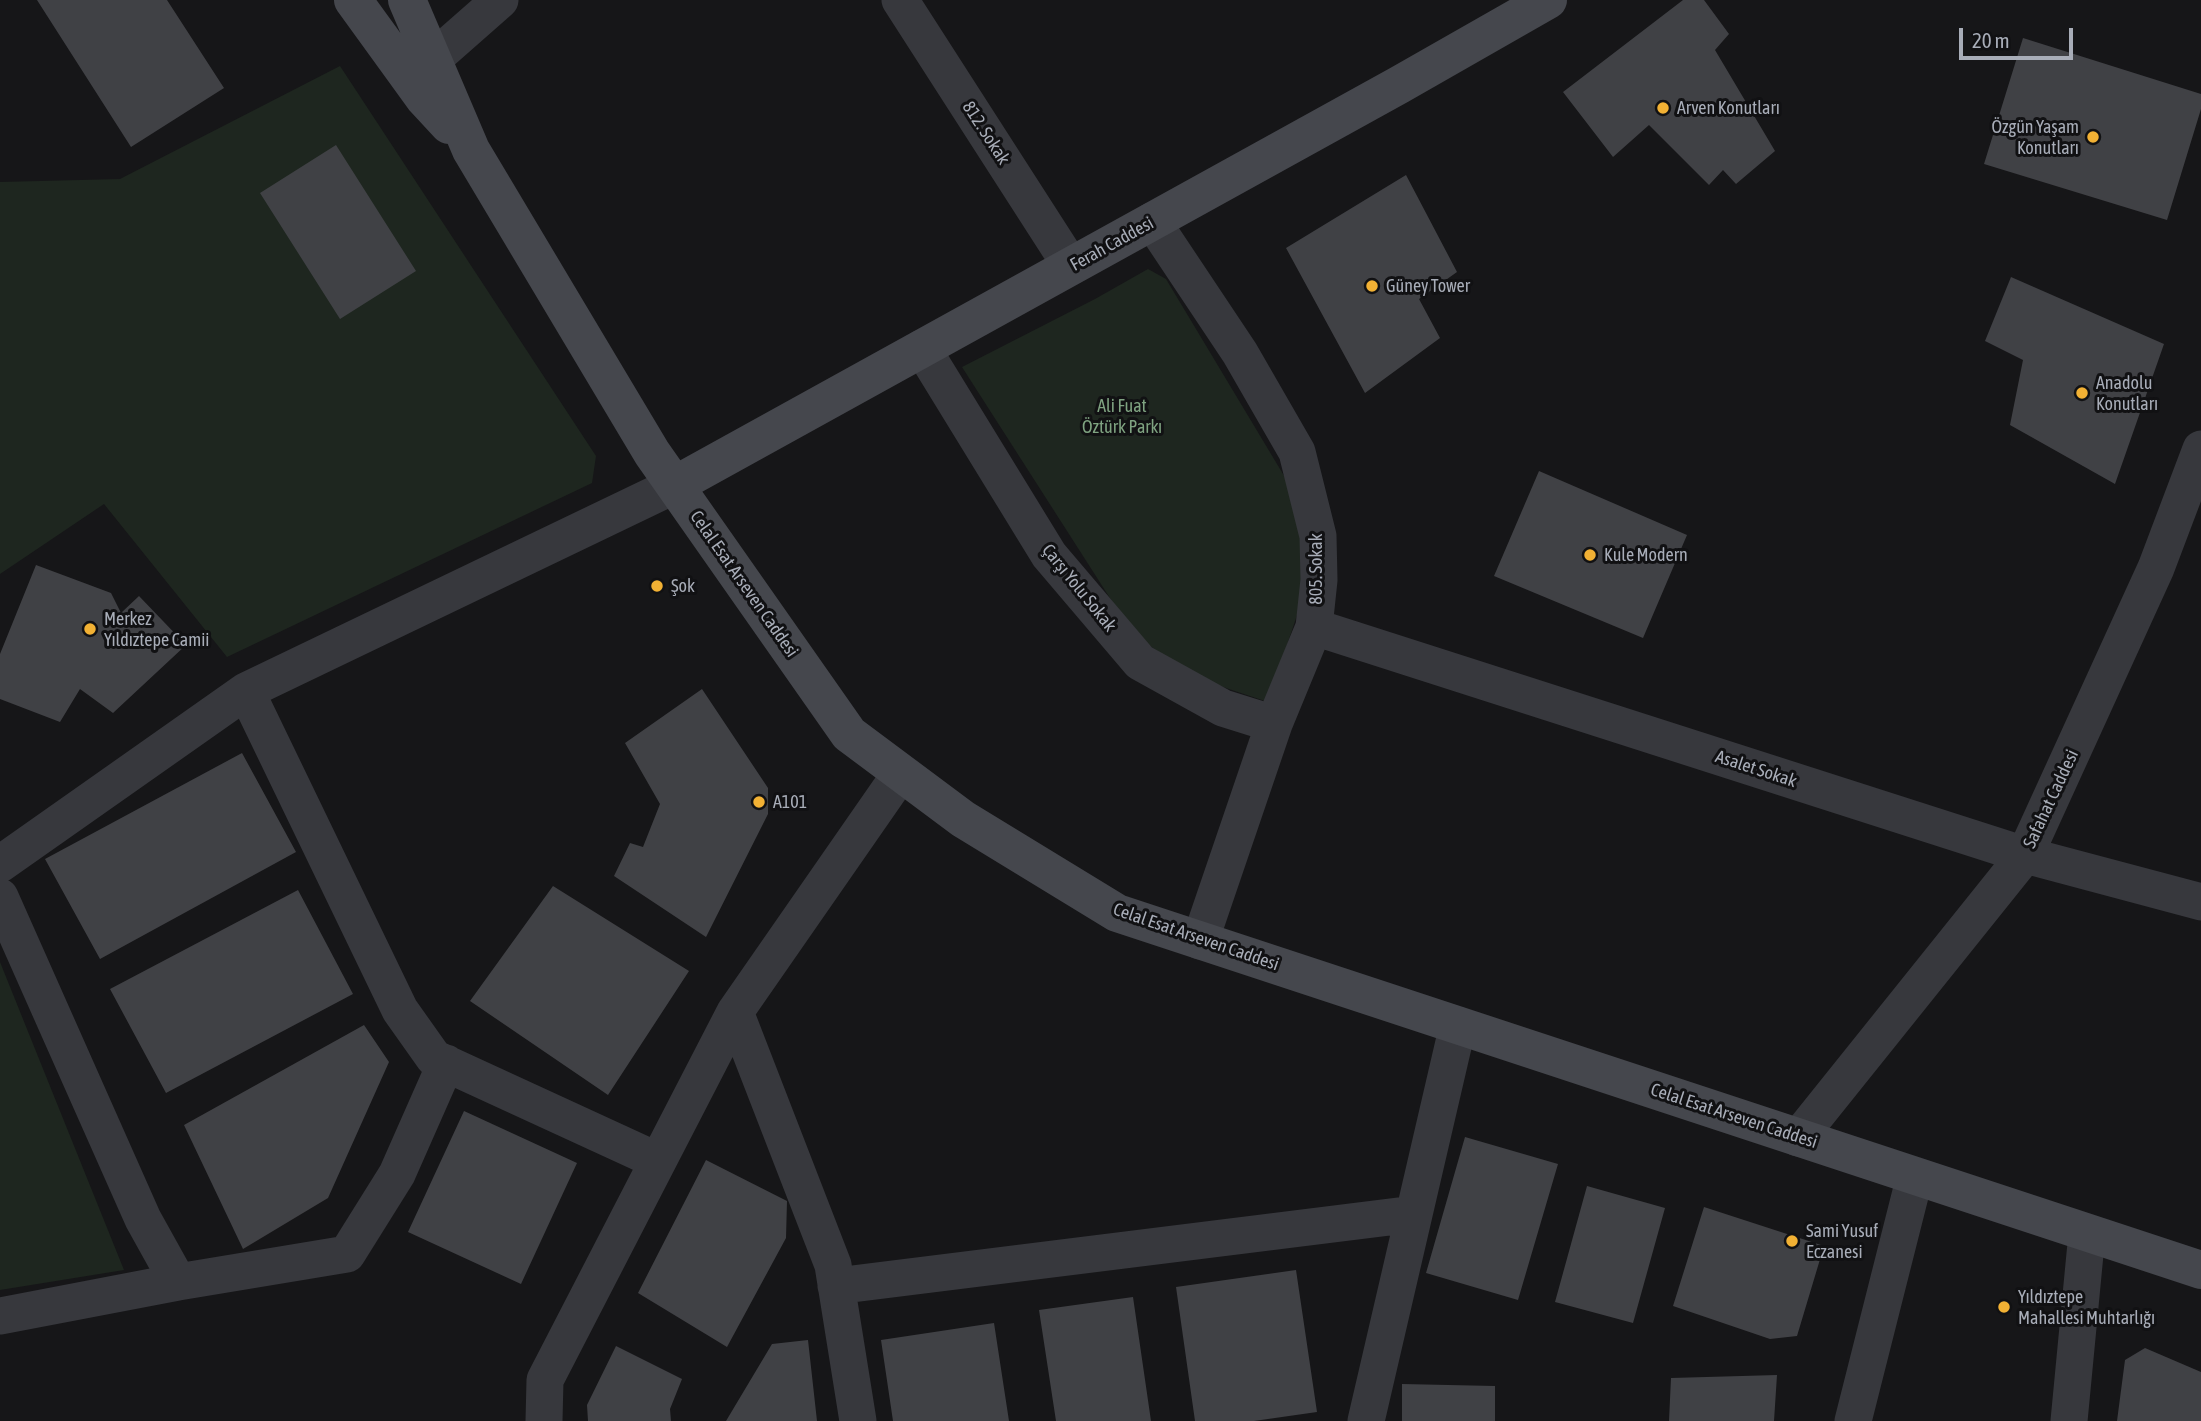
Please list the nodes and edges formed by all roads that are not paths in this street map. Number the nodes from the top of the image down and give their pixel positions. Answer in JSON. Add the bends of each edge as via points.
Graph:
{"nodes":[{"id":1,"x":353,"y":0,"type":"edge"},
{"id":2,"x":407,"y":0,"type":"edge"},
{"id":3,"x":500,"y":0,"type":"edge"},
{"id":4,"x":900,"y":0,"type":"edge"},
{"id":5,"x":1548,"y":0,"type":"edge"},
{"id":6,"x":433,"y":59,"type":"junction"},
{"id":7,"x":471,"y":150,"type":"junction"},
{"id":8,"x":1152,"y":221,"type":"junction"},
{"id":9,"x":1071,"y":266,"type":"junction"},
{"id":10,"x":922,"y":348,"type":"junction"},
{"id":11,"x":2201,"y":449,"type":"edge"},
{"id":12,"x":675,"y":485,"type":"junction"},
{"id":13,"x":1314,"y":627,"type":"junction"},
{"id":14,"x":246,"y":691,"type":"junction"},
{"id":15,"x":1274,"y":724,"type":"junction"},
{"id":16,"x":901,"y":773,"type":"junction"},
{"id":17,"x":2025,"y":855,"type":"junction"},
{"id":18,"x":0,"y":864,"type":"edge"},
{"id":19,"x":0,"y":897,"type":"edge"},
{"id":20,"x":2201,"y":902,"type":"edge"},
{"id":21,"x":1200,"y":941,"type":"junction"},
{"id":22,"x":735,"y":1012,"type":"junction"},
{"id":23,"x":1458,"y":1025,"type":"junction"},
{"id":24,"x":446,"y":1063,"type":"junction"},
{"id":25,"x":1798,"y":1138,"type":"junction"},
{"id":26,"x":659,"y":1161,"type":"junction"},
{"id":27,"x":1915,"y":1176,"type":"junction"},
{"id":28,"x":1414,"y":1214,"type":"junction"},
{"id":29,"x":2087,"y":1233,"type":"junction"},
{"id":30,"x":2201,"y":1270,"type":"edge"},
{"id":31,"x":178,"y":1282,"type":"junction"},
{"id":32,"x":836,"y":1286,"type":"junction"},
{"id":33,"x":0,"y":1316,"type":"edge"},
{"id":34,"x":544,"y":1421,"type":"edge"},
{"id":35,"x":858,"y":1421,"type":"edge"},
{"id":36,"x":1366,"y":1421,"type":"edge"},
{"id":37,"x":1853,"y":1421,"type":"edge"},
{"id":38,"x":2069,"y":1421,"type":"edge"}],
"edges":[{"from":1,"to":7,"type":"main road","via":[[424,97]]},
{"from":2,"to":6,"type":"main road"},
{"from":3,"to":6,"type":"street"},
{"from":4,"to":9,"type":"street","name":"812. Sokak"},
{"from":5,"to":8,"type":"main road","name":"Ferah Caddesi"},
{"from":6,"to":7,"type":"main road"},
{"from":7,"to":12,"type":"main road","name":"Celal Esat Arseven Caddesi"},
{"from":8,"to":9,"type":"main road","name":"Ferah Caddesi"},
{"from":8,"to":13,"type":"street","name":"805. Sokak","via":[[1240,353],[1297,452],[1318,536]]},
{"from":9,"to":10,"type":"main road","name":"Ferah Caddesi"},
{"from":10,"to":12,"type":"main road","name":"Ferah Caddesi"},
{"from":10,"to":15,"type":"street","name":"Çarşı Yolu Sokak","via":[[1049,555],[1140,662],[1223,708]]},
{"from":11,"to":17,"type":"street","name":"Safahat Caddesi","via":[[2156,568]]},
{"from":12,"to":14,"type":"street"},
{"from":12,"to":16,"type":"main road","name":"Celal Esat Arseven Caddesi","via":[[849,734]]},
{"from":13,"to":15,"type":"street","name":"805. Sokak"},
{"from":13,"to":17,"type":"street","name":"Asalet Sokak"},
{"from":14,"to":18,"type":"street"},
{"from":14,"to":24,"type":"street","via":[[400,1010],[434,1058]]},
{"from":15,"to":21,"type":"street","name":"805. Sokak"},
{"from":16,"to":21,"type":"main road","name":"Celal Esat Arseven Caddesi","via":[[962,819],[1117,913]]},
{"from":16,"to":22,"type":"street"},
{"from":17,"to":20,"type":"street","name":"Asalet Sokak"},
{"from":17,"to":25,"type":"street","name":"Safahat Caddesi"},
{"from":19,"to":31,"type":"street","via":[[143,1219]]},
{"from":21,"to":23,"type":"main road","name":"Celal Esat Arseven Caddesi"},
{"from":22,"to":26,"type":"street"},
{"from":22,"to":32,"type":"street","via":[[832,1265]]},
{"from":23,"to":25,"type":"main road","name":"Celal Esat Arseven Caddesi"},
{"from":23,"to":28,"type":"street"},
{"from":24,"to":26,"type":"street"},
{"from":24,"to":31,"type":"street","via":[[397,1174],[347,1254]]},
{"from":25,"to":27,"type":"main road","name":"Celal Esat Arseven Caddesi"},
{"from":26,"to":34,"type":"street","via":[[545,1380]]},
{"from":27,"to":29,"type":"main road","name":"Celal Esat Arseven Caddesi"},
{"from":27,"to":37,"type":"street"},
{"from":28,"to":32,"type":"street"},
{"from":28,"to":36,"type":"street"},
{"from":29,"to":30,"type":"main road","name":"Celal Esat Arseven Caddesi"},
{"from":29,"to":38,"type":"street"},
{"from":31,"to":33,"type":"street"},
{"from":32,"to":35,"type":"street"}]}
